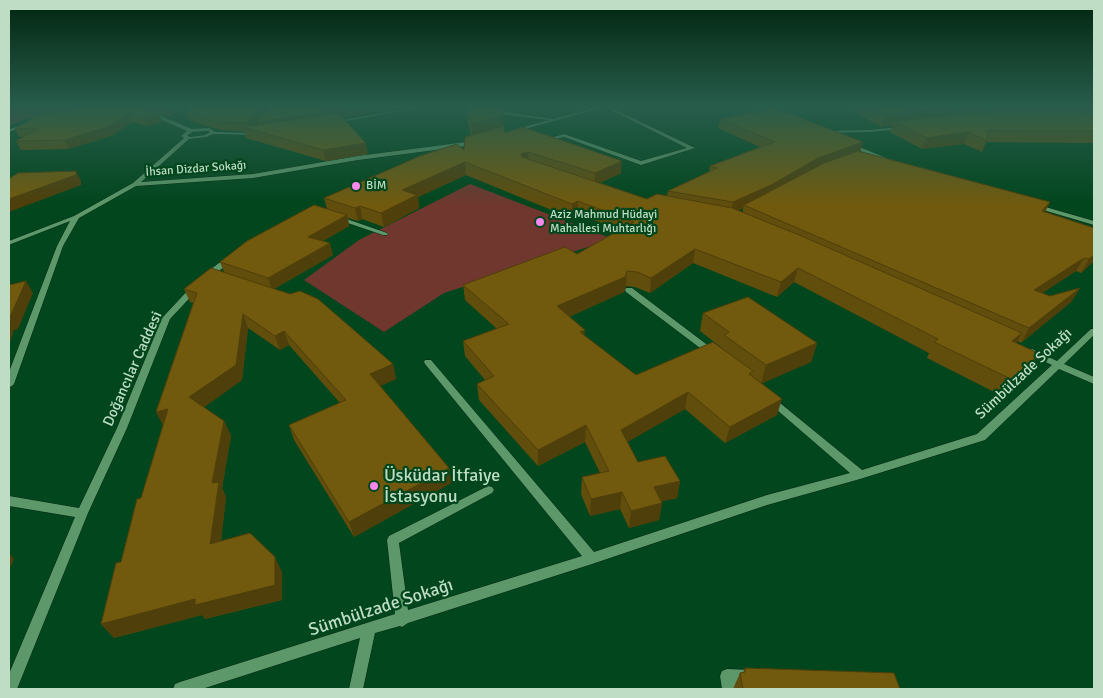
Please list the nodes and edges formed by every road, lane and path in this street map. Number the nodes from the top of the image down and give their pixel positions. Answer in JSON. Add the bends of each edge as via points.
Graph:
{"nodes":[{"id":1,"x":185,"y":140,"type":"edge"},
{"id":2,"x":539,"y":140,"type":"edge"},
{"id":3,"x":546,"y":140,"type":"edge"},
{"id":4,"x":579,"y":140,"type":"edge"},
{"id":5,"x":674,"y":140,"type":"edge"},
{"id":6,"x":542,"y":141,"type":"junction"},
{"id":7,"x":843,"y":142,"type":"edge"},
{"id":8,"x":551,"y":144,"type":"edge"},
{"id":9,"x":869,"y":153,"type":"junction"},
{"id":10,"x":860,"y":156,"type":"edge"},
{"id":11,"x":431,"y":159,"type":"edge"},
{"id":12,"x":894,"y":164,"type":"edge"},
{"id":13,"x":134,"y":184,"type":"junction"},
{"id":14,"x":1028,"y":204,"type":"edge"},
{"id":15,"x":333,"y":217,"type":"edge"},
{"id":16,"x":76,"y":218,"type":"junction"},
{"id":17,"x":1094,"y":224,"type":"edge"},
{"id":18,"x":385,"y":234,"type":"dead end"},
{"id":19,"x":9,"y":243,"type":"edge"},
{"id":20,"x":239,"y":252,"type":"edge"},
{"id":21,"x":629,"y":290,"type":"dead end"},
{"id":22,"x":1094,"y":331,"type":"edge"},
{"id":23,"x":1024,"y":348,"type":"edge"},
{"id":24,"x":722,"y":361,"type":"edge"},
{"id":25,"x":428,"y":362,"type":"dead end"},
{"id":26,"x":1059,"y":364,"type":"junction"},
{"id":27,"x":1094,"y":381,"type":"edge"},
{"id":28,"x":9,"y":384,"type":"edge"},
{"id":29,"x":767,"y":396,"type":"edge"},
{"id":30,"x":860,"y":475,"type":"junction"},
{"id":31,"x":488,"y":490,"type":"dead end"},
{"id":32,"x":9,"y":501,"type":"edge"},
{"id":33,"x":82,"y":513,"type":"junction"},
{"id":34,"x":592,"y":558,"type":"junction"},
{"id":35,"x":402,"y":620,"type":"junction"},
{"id":36,"x":369,"y":630,"type":"junction"},
{"id":37,"x":766,"y":677,"type":"edge"},
{"id":38,"x":10,"y":689,"type":"edge"},
{"id":39,"x":180,"y":689,"type":"edge"},
{"id":40,"x":356,"y":689,"type":"edge"},
{"id":41,"x":729,"y":689,"type":"edge"}],
"edges":[{"from":1,"to":13,"type":"street"},
{"from":2,"to":6,"type":"street"},
{"from":3,"to":6,"type":"street"},
{"from":4,"to":5,"type":"street","via":[[641,163],[692,148]]},
{"from":6,"to":8,"type":"street"},
{"from":7,"to":9,"type":"street"},
{"from":9,"to":10,"type":"street"},
{"from":9,"to":12,"type":"street"},
{"from":11,"to":13,"type":"street","name":"İhsan Dizdar Sokağı","via":[[470,143],[252,176]]},
{"from":13,"to":16,"type":"street"},
{"from":14,"to":17,"type":"street"},
{"from":15,"to":18,"type":"street"},
{"from":16,"to":19,"type":"street"},
{"from":16,"to":28,"type":"street","via":[[60,246]]},
{"from":20,"to":33,"type":"street","name":"Doğancılar Caddesi","via":[[166,318],[122,428]]},
{"from":21,"to":24,"type":"street"},
{"from":22,"to":26,"type":"street","name":"Sümbülzade Sokağı"},
{"from":23,"to":26,"type":"street"},
{"from":25,"to":34,"type":"street"},
{"from":26,"to":27,"type":"street"},
{"from":26,"to":30,"type":"street","name":"Sümbülzade Sokağı","via":[[981,436]]},
{"from":29,"to":30,"type":"street"},
{"from":30,"to":34,"type":"street","name":"Sümbülzade Sokağı","via":[[767,500]]},
{"from":31,"to":35,"type":"street","via":[[392,540]]},
{"from":32,"to":33,"type":"street"},
{"from":33,"to":38,"type":"street","name":"Doğancılar Caddesi"},
{"from":34,"to":35,"type":"street","name":"Sümbülzade Sokağı"},
{"from":35,"to":36,"type":"street","name":"Sümbülzade Sokağı"},
{"from":36,"to":39,"type":"street","name":"Sümbülzade Sokağı"},
{"from":36,"to":40,"type":"street"},
{"from":37,"to":41,"type":"street","via":[[727,676]]}]}
